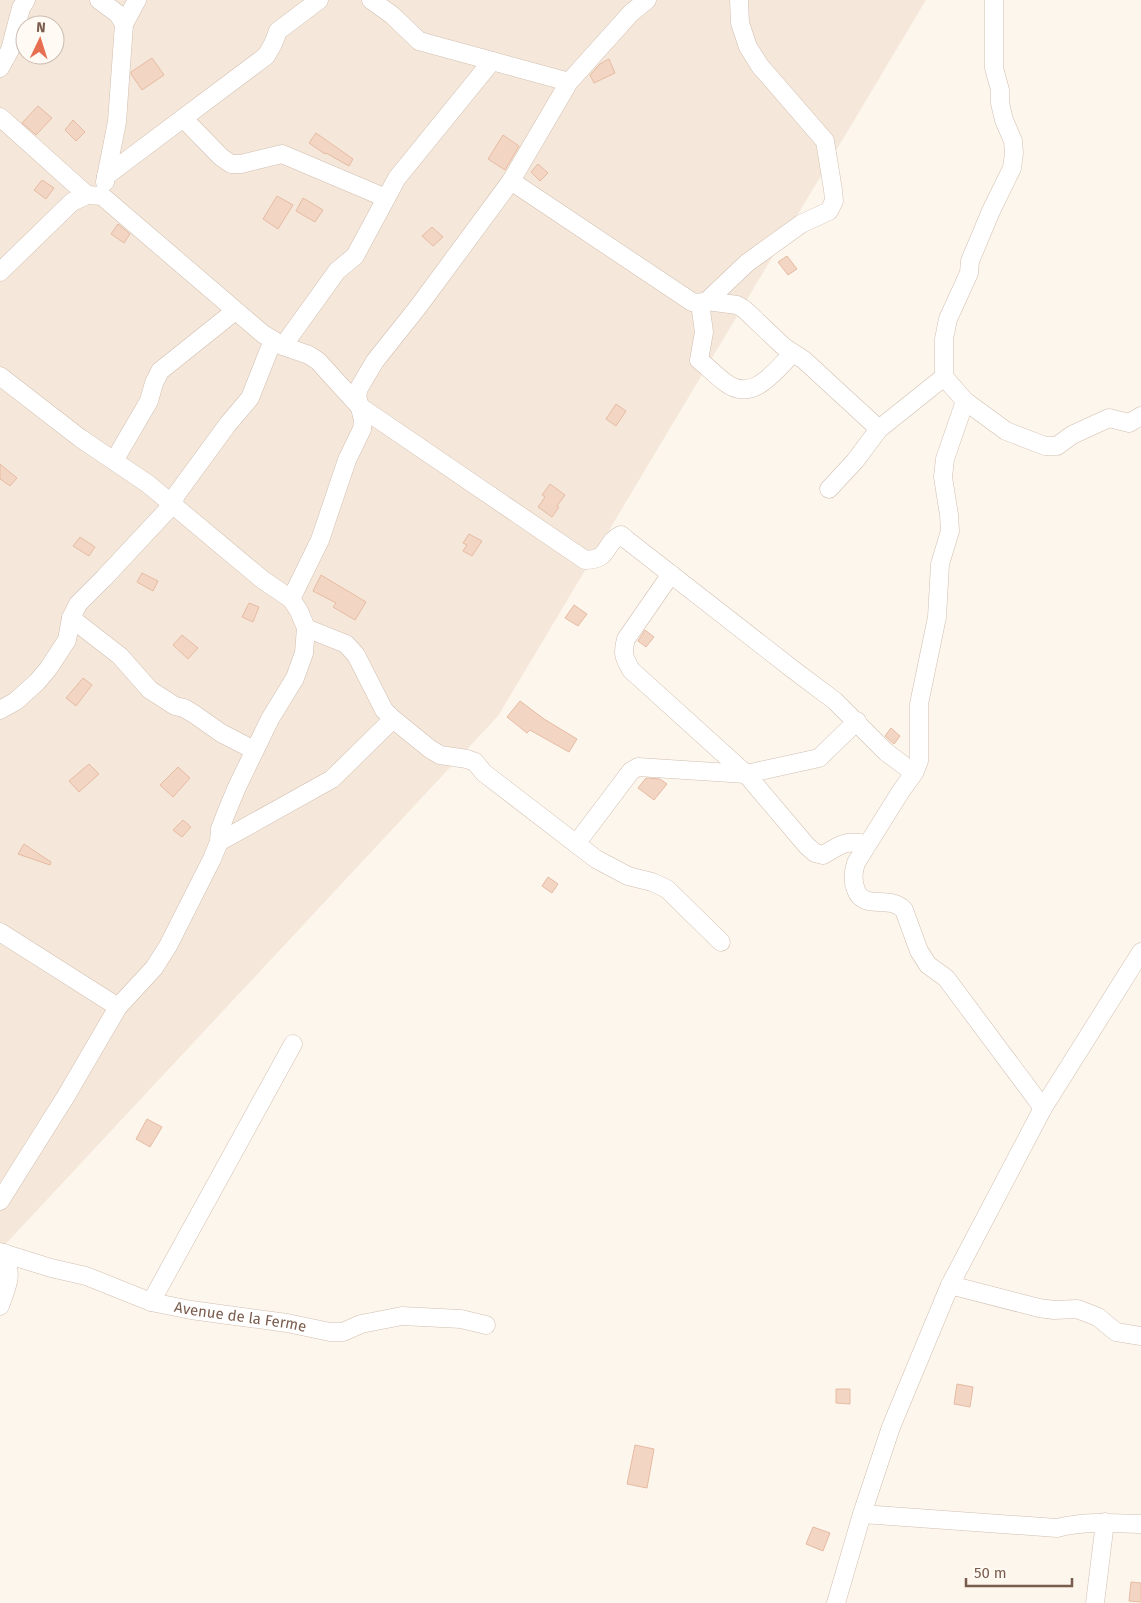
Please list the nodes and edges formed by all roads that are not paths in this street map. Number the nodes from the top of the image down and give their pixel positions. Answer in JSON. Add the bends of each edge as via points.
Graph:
{"nodes":[{"id":1,"x":26,"y":0,"type":"edge"},
{"id":2,"x":99,"y":0,"type":"edge"},
{"id":3,"x":137,"y":0,"type":"edge"},
{"id":4,"x":319,"y":0,"type":"edge"},
{"id":5,"x":371,"y":0,"type":"edge"},
{"id":6,"x":647,"y":0,"type":"edge"},
{"id":7,"x":739,"y":0,"type":"edge"},
{"id":8,"x":994,"y":0,"type":"edge"},
{"id":9,"x":124,"y":24,"type":"junction"},
{"id":10,"x":492,"y":61,"type":"junction"},
{"id":11,"x":0,"y":68,"type":"edge"},
{"id":12,"x":569,"y":82,"type":"junction"},
{"id":13,"x":0,"y":117,"type":"edge"},
{"id":14,"x":183,"y":118,"type":"junction"},
{"id":15,"x":106,"y":176,"type":"junction"},
{"id":16,"x":511,"y":181,"type":"junction"},
{"id":17,"x":94,"y":196,"type":"junction"},
{"id":18,"x":386,"y":198,"type":"junction"},
{"id":19,"x":0,"y":272,"type":"edge"},
{"id":20,"x":704,"y":302,"type":"junction"},
{"id":21,"x":235,"y":311,"type":"junction"},
{"id":22,"x":278,"y":343,"type":"junction"},
{"id":23,"x":793,"y":353,"type":"junction"},
{"id":24,"x":0,"y":376,"type":"edge"},
{"id":25,"x":944,"y":377,"type":"junction"},
{"id":26,"x":965,"y":401,"type":"junction"},
{"id":27,"x":359,"y":406,"type":"junction"},
{"id":28,"x":1141,"y":416,"type":"edge"},
{"id":29,"x":879,"y":429,"type":"junction"},
{"id":30,"x":114,"y":461,"type":"junction"},
{"id":31,"x":829,"y":489,"type":"dead end"},
{"id":32,"x":173,"y":504,"type":"junction"},
{"id":33,"x":671,"y":574,"type":"junction"},
{"id":34,"x":291,"y":599,"type":"junction"},
{"id":35,"x":71,"y":618,"type":"junction"},
{"id":36,"x":306,"y":628,"type":"junction"},
{"id":37,"x":0,"y":710,"type":"edge"},
{"id":38,"x":393,"y":719,"type":"junction"},
{"id":39,"x":857,"y":722,"type":"junction"},
{"id":40,"x":254,"y":750,"type":"junction"},
{"id":41,"x":914,"y":773,"type":"junction"},
{"id":42,"x":746,"y":774,"type":"junction"},
{"id":43,"x":218,"y":842,"type":"junction"},
{"id":44,"x":576,"y":844,"type":"junction"},
{"id":45,"x":868,"y":844,"type":"junction"},
{"id":46,"x":0,"y":932,"type":"edge"},
{"id":47,"x":721,"y":942,"type":"dead end"},
{"id":48,"x":1141,"y":952,"type":"edge"},
{"id":49,"x":118,"y":1007,"type":"junction"},
{"id":50,"x":293,"y":1044,"type":"dead end"},
{"id":51,"x":1043,"y":1108,"type":"junction"},
{"id":52,"x":0,"y":1201,"type":"edge"},
{"id":53,"x":2,"y":1253,"type":"edge"},
{"id":54,"x":950,"y":1285,"type":"junction"},
{"id":55,"x":151,"y":1302,"type":"junction"},
{"id":56,"x":0,"y":1306,"type":"edge"},
{"id":57,"x":486,"y":1326,"type":"dead end"},
{"id":58,"x":1141,"y":1336,"type":"edge"},
{"id":59,"x":862,"y":1514,"type":"junction"},
{"id":60,"x":1105,"y":1522,"type":"junction"},
{"id":61,"x":1141,"y":1524,"type":"edge"},
{"id":62,"x":836,"y":1603,"type":"edge"},
{"id":63,"x":1095,"y":1603,"type":"edge"}],
"edges":[{"from":1,"to":11,"type":"street","via":[[10,50]]},
{"from":2,"to":9,"type":"street","via":[[118,14]]},
{"from":3,"to":9,"type":"street"},
{"from":4,"to":14,"type":"street","via":[[278,31],[266,56]]},
{"from":5,"to":10,"type":"street","via":[[419,40]]},
{"from":6,"to":12,"type":"street","via":[[631,13]]},
{"from":7,"to":20,"type":"street","via":[[740,23],[748,47],[760,66],[825,140],[834,201],[829,211],[801,224],[748,263]]},
{"from":8,"to":25,"type":"street","via":[[994,68],[1014,153],[1012,168],[991,211],[948,320],[944,339]]},
{"from":9,"to":15,"type":"street","via":[[117,122]]},
{"from":10,"to":12,"type":"street"},
{"from":10,"to":18,"type":"street","via":[[397,178]]},
{"from":12,"to":16,"type":"street"},
{"from":13,"to":17,"type":"street"},
{"from":14,"to":15,"type":"street"},
{"from":14,"to":18,"type":"street","via":[[221,158],[231,164],[282,154]]},
{"from":15,"to":17,"type":"street"},
{"from":16,"to":20,"type":"street","via":[[692,302]]},
{"from":16,"to":27,"type":"street","via":[[375,361],[359,388]]},
{"from":17,"to":19,"type":"street","via":[[72,202]]},
{"from":17,"to":21,"type":"street"},
{"from":18,"to":22,"type":"street","via":[[355,256],[337,271]]},
{"from":20,"to":23,"type":"street","via":[[744,309]]},
{"from":20,"to":23,"type":"street","via":[[704,332],[699,360],[726,384],[749,390],[763,383]]},
{"from":21,"to":22,"type":"street"},
{"from":21,"to":30,"type":"street","via":[[160,371],[149,401]]},
{"from":22,"to":27,"type":"street","via":[[318,361]]},
{"from":22,"to":32,"type":"street","via":[[250,398],[176,495]]},
{"from":23,"to":29,"type":"street"},
{"from":24,"to":30,"type":"street"},
{"from":25,"to":26,"type":"street"},
{"from":25,"to":29,"type":"street"},
{"from":26,"to":28,"type":"street","via":[[1006,431],[1045,446],[1057,446],[1072,435],[1109,418],[1129,424]]},
{"from":26,"to":41,"type":"street","via":[[945,459],[943,477],[950,531],[940,564],[937,617],[919,704],[920,749]]},
{"from":27,"to":33,"type":"street","via":[[585,560],[596,560],[620,535]]},
{"from":27,"to":34,"type":"street","via":[[362,429],[347,460],[320,540]]},
{"from":29,"to":31,"type":"street"},
{"from":30,"to":32,"type":"street"},
{"from":32,"to":34,"type":"street"},
{"from":32,"to":35,"type":"street","via":[[85,595]]},
{"from":33,"to":39,"type":"street","via":[[835,700]]},
{"from":33,"to":42,"type":"street","via":[[626,639],[624,658],[631,670]]},
{"from":34,"to":36,"type":"street"},
{"from":35,"to":37,"type":"street","via":[[67,640],[48,669],[16,700]]},
{"from":35,"to":40,"type":"street","via":[[120,656],[150,690]]},
{"from":36,"to":38,"type":"street","via":[[346,644],[356,655],[384,710]]},
{"from":36,"to":40,"type":"street","via":[[304,653],[295,678]]},
{"from":38,"to":43,"type":"street","via":[[332,779]]},
{"from":38,"to":44,"type":"street","via":[[440,755],[475,762],[484,774]]},
{"from":39,"to":41,"type":"street","via":[[886,752]]},
{"from":39,"to":42,"type":"street","via":[[820,758]]},
{"from":40,"to":43,"type":"street","via":[[226,811]]},
{"from":41,"to":45,"type":"street"},
{"from":42,"to":44,"type":"street","via":[[638,767],[631,771]]},
{"from":42,"to":45,"type":"street","via":[[815,853],[823,855],[852,841]]},
{"from":43,"to":49,"type":"street","via":[[154,968]]},
{"from":44,"to":47,"type":"street","via":[[628,876],[667,889]]},
{"from":45,"to":51,"type":"street","via":[[853,872],[859,897],[865,901],[899,904],[928,965],[946,978]]},
{"from":46,"to":49,"type":"street"},
{"from":48,"to":51,"type":"street"},
{"from":49,"to":52,"type":"street"},
{"from":50,"to":55,"type":"street"},
{"from":51,"to":54,"type":"street"},
{"from":53,"to":55,"type":"street","name":"Avenue de la Ferme","via":[[86,1276]]},
{"from":53,"to":56,"type":"street","via":[[10,1270]]},
{"from":54,"to":58,"type":"street","via":[[1039,1308],[1077,1309],[1098,1317],[1116,1332]]},
{"from":54,"to":59,"type":"street","via":[[891,1427]]},
{"from":55,"to":57,"type":"street","name":"Avenue de la Ferme","via":[[336,1333],[402,1316],[461,1319]]},
{"from":59,"to":60,"type":"street","via":[[1057,1528]]},
{"from":59,"to":62,"type":"street"},
{"from":60,"to":61,"type":"street"},
{"from":60,"to":63,"type":"street"}]}
